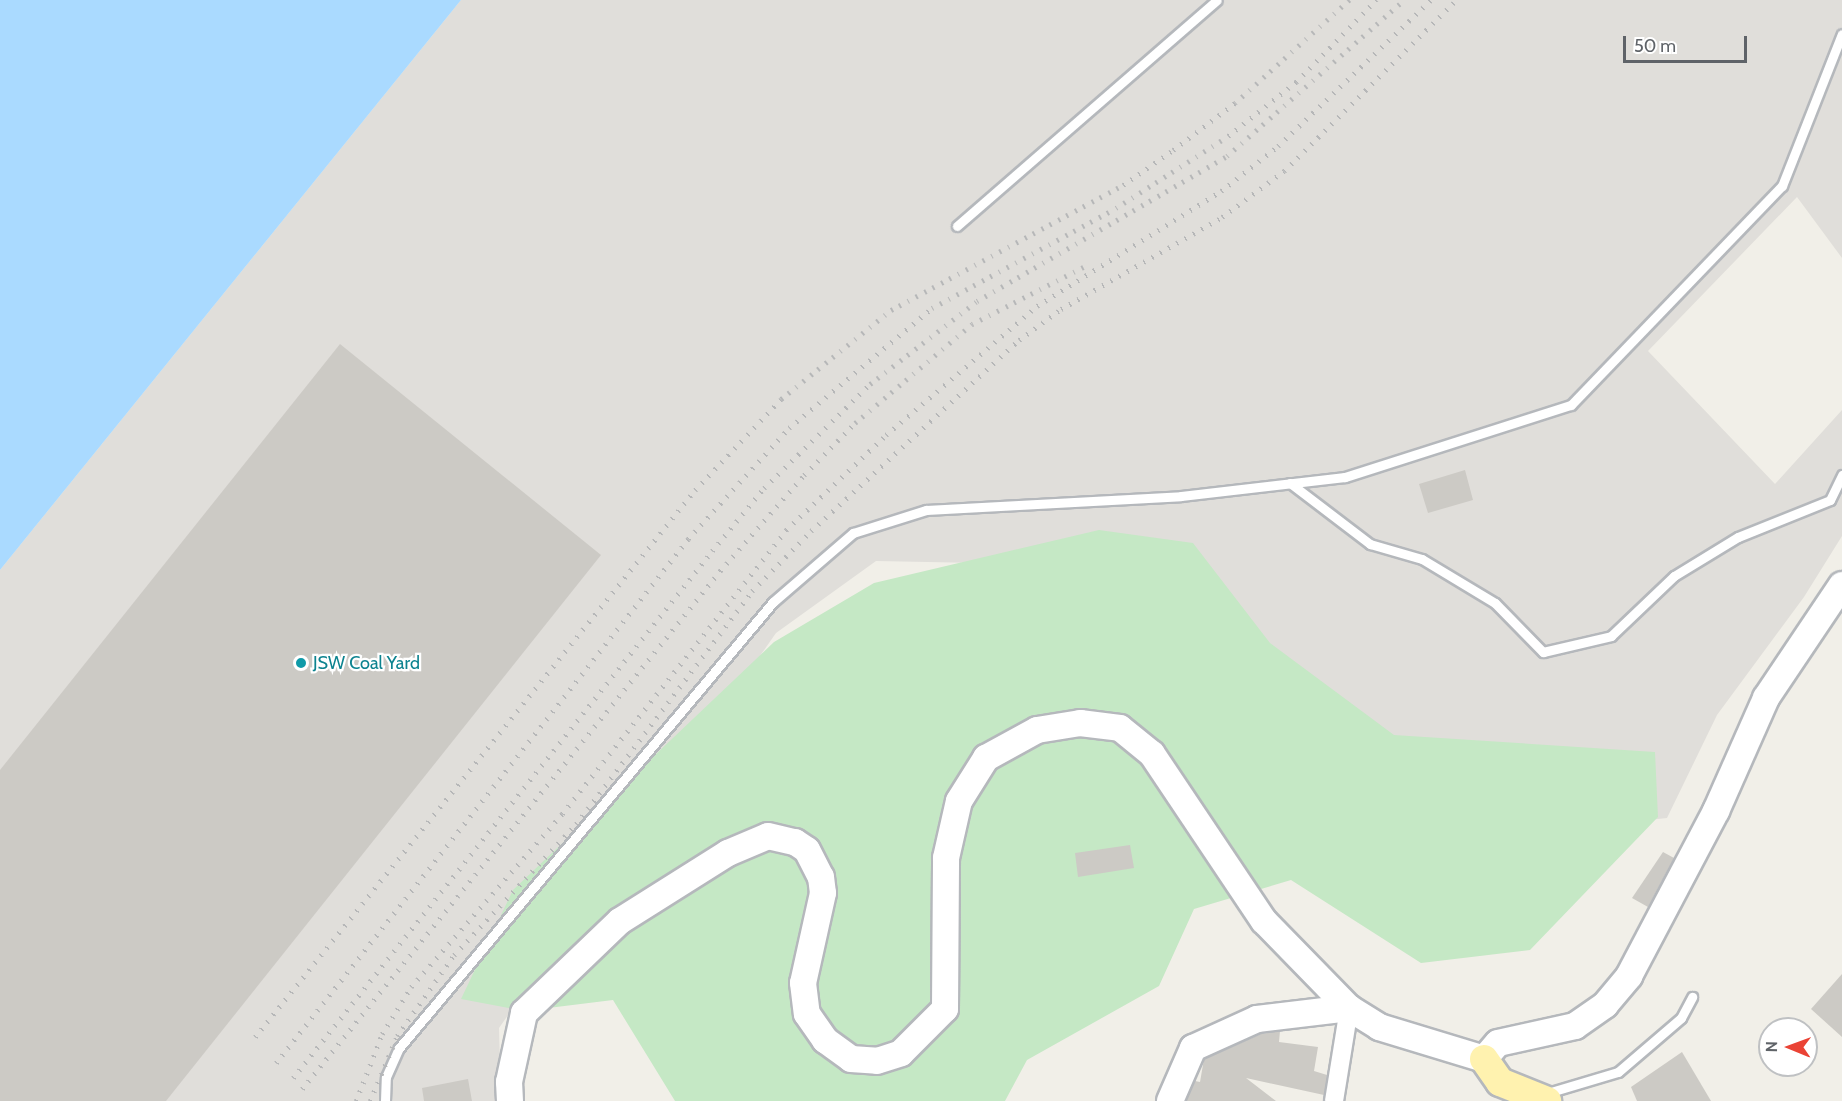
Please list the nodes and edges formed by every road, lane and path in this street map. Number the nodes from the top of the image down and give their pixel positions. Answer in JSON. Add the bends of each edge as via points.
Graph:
{"nodes":[{"id":1,"x":1217,"y":0,"type":"edge"},
{"id":2,"x":1842,"y":34,"type":"edge"},
{"id":3,"x":957,"y":226,"type":"dead end"},
{"id":4,"x":1842,"y":475,"type":"edge"},
{"id":5,"x":1290,"y":483,"type":"junction"},
{"id":6,"x":1842,"y":585,"type":"edge"},
{"id":7,"x":1692,"y":997,"type":"dead end"},
{"id":8,"x":1349,"y":1008,"type":"junction"},
{"id":9,"x":1484,"y":1059,"type":"junction"},
{"id":10,"x":1541,"y":1099,"type":"edge"},
{"id":11,"x":385,"y":1101,"type":"edge"},
{"id":12,"x":510,"y":1101,"type":"edge"},
{"id":13,"x":1170,"y":1101,"type":"edge"},
{"id":14,"x":1334,"y":1101,"type":"edge"}],
"edges":[{"from":1,"to":3,"type":"lane"},
{"from":2,"to":5,"type":"lane","via":[[1782,186],[1572,405],[1345,477]]},
{"from":4,"to":5,"type":"lane","via":[[1830,500],[1738,537],[1674,576],[1611,636],[1543,652],[1495,603],[1422,559],[1370,544]]},
{"from":5,"to":11,"type":"lane","via":[[1181,496],[926,510],[854,533],[773,602],[399,1048],[386,1077]]},
{"from":6,"to":9,"type":"street","via":[[1766,698],[1716,811],[1629,976],[1605,1005],[1575,1026],[1498,1043]]},
{"from":7,"to":10,"type":"lane","via":[[1681,1017],[1618,1072]]},
{"from":8,"to":9,"type":"street","via":[[1379,1028]]},
{"from":8,"to":12,"type":"street","via":[[1264,921],[1152,754],[1120,728],[1080,723],[1037,730],[986,759],[959,801],[946,858],[945,1009],[901,1053],[877,1061],[851,1059],[825,1040],[807,1014],[803,983],[823,893],[821,877],[807,850],[768,836],[728,853],[620,921],[524,1013],[508,1082]]},
{"from":8,"to":13,"type":"street","via":[[1257,1019],[1193,1048]]},
{"from":8,"to":14,"type":"street"},
{"from":9,"to":10,"type":"main road","via":[[1500,1082]]}]}
